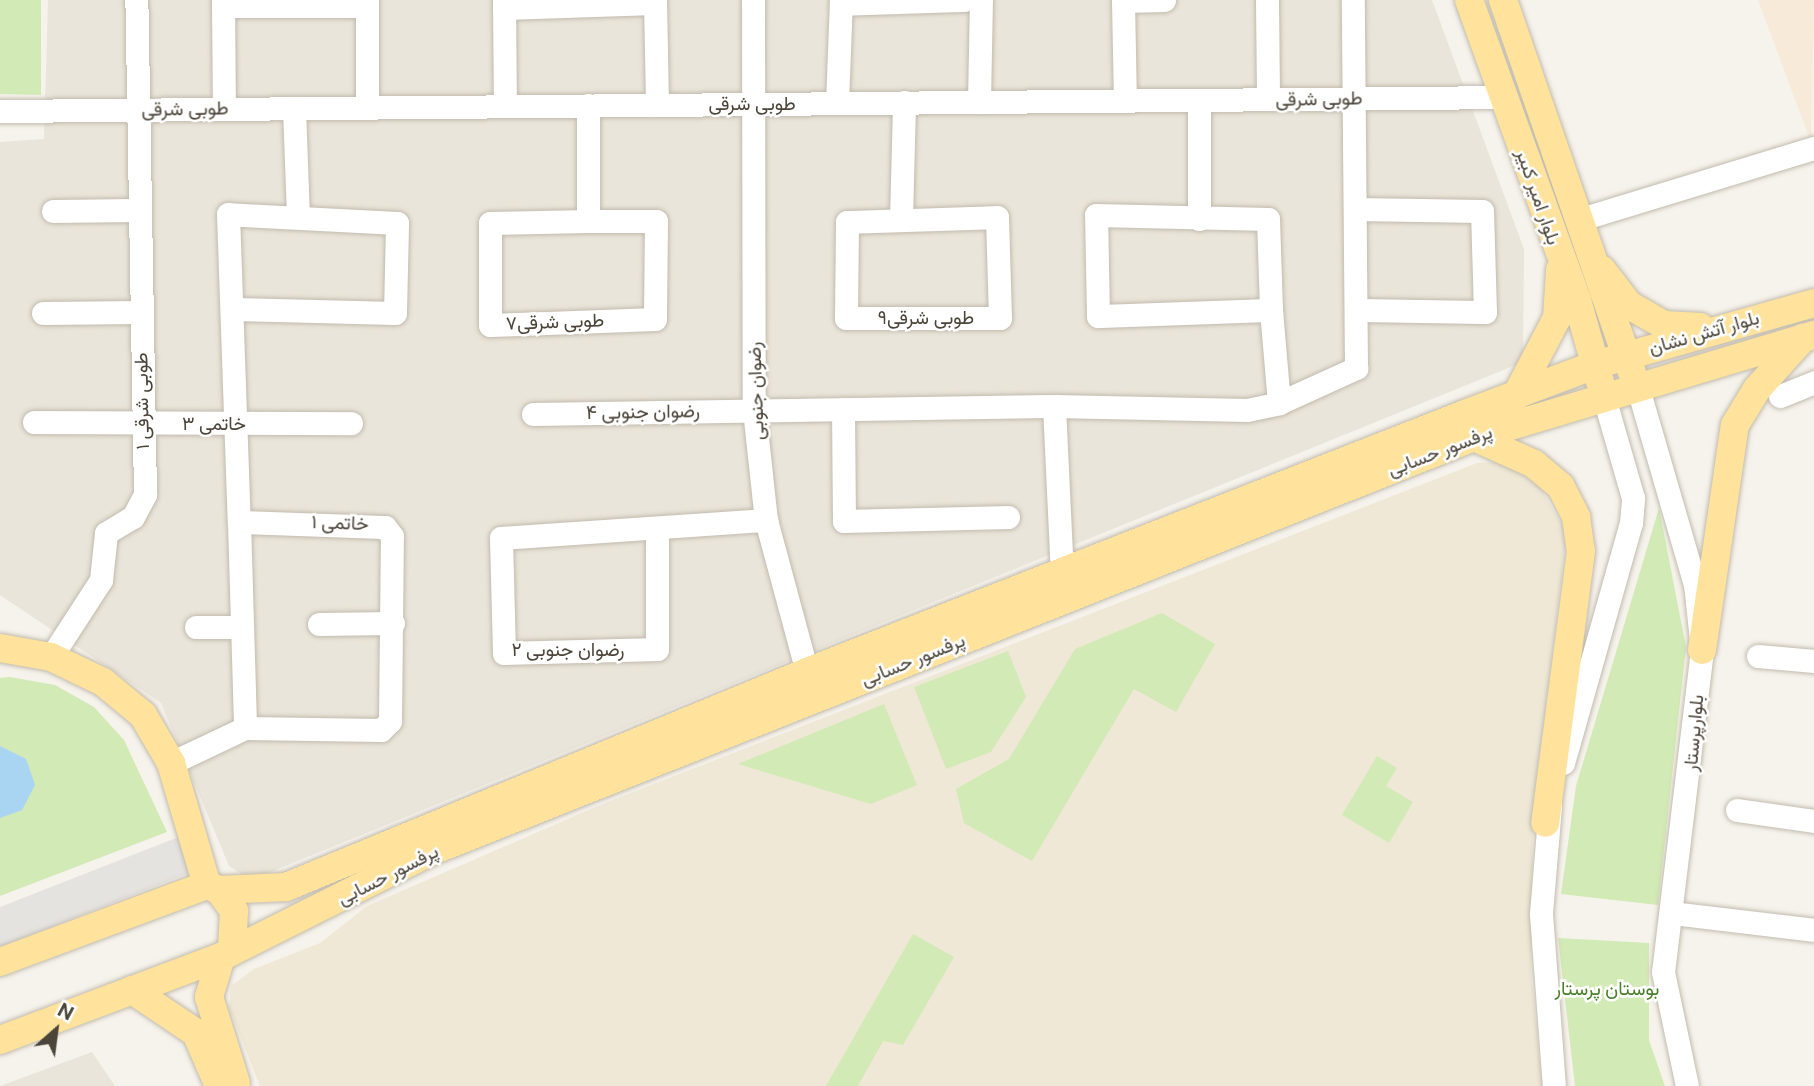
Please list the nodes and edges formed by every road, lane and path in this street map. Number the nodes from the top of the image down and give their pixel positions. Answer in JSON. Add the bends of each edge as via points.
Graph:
{"nodes":[{"id":1,"x":136,"y":0,"type":"edge"},
{"id":2,"x":753,"y":0,"type":"edge"},
{"id":3,"x":964,"y":0,"type":"edge"},
{"id":4,"x":981,"y":0,"type":"edge"},
{"id":5,"x":1123,"y":0,"type":"edge"},
{"id":6,"x":1164,"y":0,"type":"edge"},
{"id":7,"x":1267,"y":0,"type":"edge"},
{"id":8,"x":1353,"y":0,"type":"edge"},
{"id":9,"x":1469,"y":0,"type":"edge"},
{"id":10,"x":1503,"y":0,"type":"edge"},
{"id":11,"x":655,"y":1,"type":"edge"},
{"id":12,"x":841,"y":2,"type":"edge"},
{"id":13,"x":223,"y":3,"type":"edge"},
{"id":14,"x":367,"y":3,"type":"edge"},
{"id":15,"x":504,"y":4,"type":"edge"},
{"id":16,"x":1504,"y":97,"type":"junction"},
{"id":17,"x":1355,"y":98,"type":"junction"},
{"id":18,"x":1268,"y":99,"type":"junction"},
{"id":19,"x":1125,"y":100,"type":"junction"},
{"id":20,"x":1199,"y":100,"type":"junction"},
{"id":21,"x":904,"y":102,"type":"junction"},
{"id":22,"x":979,"y":102,"type":"junction"},
{"id":23,"x":837,"y":103,"type":"junction"},
{"id":24,"x":754,"y":104,"type":"junction"},
{"id":25,"x":588,"y":105,"type":"junction"},
{"id":26,"x":657,"y":105,"type":"junction"},
{"id":27,"x":505,"y":106,"type":"junction"},
{"id":28,"x":367,"y":107,"type":"junction"},
{"id":29,"x":294,"y":108,"type":"junction"},
{"id":30,"x":224,"y":109,"type":"junction"},
{"id":31,"x":135,"y":110,"type":"junction"},
{"id":32,"x":0,"y":111,"type":"edge"},
{"id":33,"x":1814,"y":148,"type":"edge"},
{"id":34,"x":1355,"y":209,"type":"junction"},
{"id":35,"x":137,"y":210,"type":"junction"},
{"id":36,"x":53,"y":211,"type":"dead end"},
{"id":37,"x":298,"y":217,"type":"junction"},
{"id":38,"x":1199,"y":219,"type":"junction"},
{"id":39,"x":901,"y":220,"type":"junction"},
{"id":40,"x":1578,"y":220,"type":"junction"},
{"id":41,"x":588,"y":222,"type":"junction"},
{"id":42,"x":1559,"y":256,"type":"junction"},
{"id":43,"x":1591,"y":256,"type":"junction"},
{"id":44,"x":1814,"y":303,"type":"edge"},
{"id":45,"x":234,"y":309,"type":"junction"},
{"id":46,"x":1271,"y":310,"type":"junction"},
{"id":47,"x":1356,"y":310,"type":"junction"},
{"id":48,"x":43,"y":313,"type":"dead end"},
{"id":49,"x":141,"y":313,"type":"junction"},
{"id":50,"x":1717,"y":328,"type":"junction"},
{"id":51,"x":1809,"y":336,"type":"edge"},
{"id":52,"x":1625,"y":356,"type":"junction"},
{"id":53,"x":1595,"y":365,"type":"junction"},
{"id":54,"x":1814,"y":382,"type":"edge"},
{"id":55,"x":1637,"y":385,"type":"junction"},
{"id":56,"x":1604,"y":394,"type":"junction"},
{"id":57,"x":1516,"y":396,"type":"junction"},
{"id":58,"x":1780,"y":396,"type":"dead end"},
{"id":59,"x":1279,"y":403,"type":"junction"},
{"id":60,"x":1054,"y":406,"type":"junction"},
{"id":61,"x":843,"y":409,"type":"junction"},
{"id":62,"x":754,"y":410,"type":"junction"},
{"id":63,"x":533,"y":414,"type":"dead end"},
{"id":64,"x":34,"y":422,"type":"dead end"},
{"id":65,"x":351,"y":423,"type":"dead end"},
{"id":66,"x":142,"y":424,"type":"junction"},
{"id":67,"x":233,"y":424,"type":"junction"},
{"id":68,"x":1474,"y":437,"type":"junction"},
{"id":69,"x":1673,"y":501,"type":"junction"},
{"id":70,"x":1632,"y":515,"type":"junction"},
{"id":71,"x":1008,"y":517,"type":"dead end"},
{"id":72,"x":766,"y":520,"type":"junction"},
{"id":73,"x":239,"y":523,"type":"junction"},
{"id":74,"x":657,"y":530,"type":"junction"},
{"id":75,"x":1062,"y":574,"type":"junction"},
{"id":76,"x":393,"y":623,"type":"junction"},
{"id":77,"x":319,"y":624,"type":"dead end"},
{"id":78,"x":196,"y":627,"type":"dead end"},
{"id":79,"x":242,"y":627,"type":"junction"},
{"id":80,"x":2,"y":644,"type":"edge"},
{"id":81,"x":1702,"y":650,"type":"junction"},
{"id":82,"x":1758,"y":656,"type":"dead end"},
{"id":83,"x":51,"y":657,"type":"junction"},
{"id":84,"x":1814,"y":661,"type":"edge"},
{"id":85,"x":807,"y":672,"type":"junction"},
{"id":86,"x":245,"y":728,"type":"junction"},
{"id":87,"x":171,"y":763,"type":"junction"},
{"id":88,"x":1737,"y":810,"type":"dead end"},
{"id":89,"x":1814,"y":821,"type":"edge"},
{"id":90,"x":1545,"y":823,"type":"junction"},
{"id":91,"x":213,"y":888,"type":"junction"},
{"id":92,"x":1672,"y":913,"type":"junction"},
{"id":93,"x":1814,"y":930,"type":"edge"},
{"id":94,"x":226,"y":953,"type":"junction"},
{"id":95,"x":0,"y":962,"type":"edge"},
{"id":96,"x":132,"y":990,"type":"junction"},
{"id":97,"x":209,"y":997,"type":"junction"},
{"id":98,"x":178,"y":1019,"type":"junction"},
{"id":99,"x":0,"y":1040,"type":"edge"},
{"id":100,"x":223,"y":1081,"type":"edge"},
{"id":101,"x":1554,"y":1086,"type":"edge"},
{"id":102,"x":1687,"y":1086,"type":"edge"}],
"edges":[{"from":1,"to":31,"type":"street","name":"طوبی شرقی ۱"},
{"from":2,"to":24,"type":"street","name":"رضوان جنوبی"},
{"from":3,"to":12,"type":"street"},
{"from":4,"to":22,"type":"street"},
{"from":5,"to":6,"type":"street"},
{"from":5,"to":19,"type":"street"},
{"from":7,"to":18,"type":"street"},
{"from":8,"to":17,"type":"street"},
{"from":9,"to":16,"type":"main road","name":"بلوار امیر کبیر"},
{"from":10,"to":40,"type":"main road","name":"بلوار امیر کبیر"},
{"from":11,"to":15,"type":"street"},
{"from":11,"to":26,"type":"street"},
{"from":12,"to":23,"type":"street"},
{"from":13,"to":14,"type":"street"},
{"from":13,"to":30,"type":"street"},
{"from":14,"to":28,"type":"street"},
{"from":15,"to":27,"type":"street"},
{"from":16,"to":17,"type":"street","name":"طوبی شرقی"},
{"from":16,"to":42,"type":"main road","name":"بلوار امیر کبیر"},
{"from":17,"to":18,"type":"street","name":"طوبی شرقی"},
{"from":17,"to":34,"type":"street"},
{"from":18,"to":20,"type":"street","name":"طوبی شرقی"},
{"from":19,"to":20,"type":"street","name":"طوبی شرقی"},
{"from":19,"to":22,"type":"street","name":"طوبی شرقی"},
{"from":20,"to":38,"type":"street"},
{"from":21,"to":22,"type":"street","name":"طوبی شرقی"},
{"from":21,"to":23,"type":"street","name":"طوبی شرقی"},
{"from":21,"to":39,"type":"street"},
{"from":23,"to":24,"type":"street","name":"طوبی شرقی"},
{"from":24,"to":26,"type":"street","name":"طوبی شرقی"},
{"from":24,"to":62,"type":"street","name":"رضوان جنوبی"},
{"from":25,"to":26,"type":"street","name":"طوبی شرقی"},
{"from":25,"to":27,"type":"street","name":"طوبی شرقی"},
{"from":25,"to":41,"type":"street"},
{"from":27,"to":28,"type":"street","name":"طوبی شرقی"},
{"from":28,"to":29,"type":"street","name":"طوبی شرقی"},
{"from":29,"to":30,"type":"street","name":"طوبی شرقی"},
{"from":29,"to":37,"type":"street"},
{"from":30,"to":31,"type":"street","name":"طوبی شرقی"},
{"from":31,"to":32,"type":"street","name":"طوبی شرقی"},
{"from":31,"to":35,"type":"street","name":"طوبی شرقی ۱"},
{"from":33,"to":40,"type":"street"},
{"from":34,"to":47,"type":"street"},
{"from":34,"to":47,"type":"street","via":[[1482,211],[1485,312]]},
{"from":35,"to":36,"type":"street"},
{"from":35,"to":49,"type":"street","name":"طوبی شرقی ۱"},
{"from":37,"to":45,"type":"street","via":[[228,214]]},
{"from":37,"to":45,"type":"street","via":[[397,223],[395,313]]},
{"from":38,"to":46,"type":"street","via":[[1268,219]]},
{"from":38,"to":46,"type":"street","via":[[1096,215],[1098,316]]},
{"from":39,"to":39,"type":"street","name":"طوبی شرقی۹","via":[[847,222],[846,318],[1000,318],[997,217]]},
{"from":40,"to":43,"type":"main road","name":"بلوار امیر کبیر"},
{"from":41,"to":41,"type":"street","name":"طوبی شرقی۷","via":[[656,220],[654,319],[490,325],[490,223]]},
{"from":42,"to":53,"type":"main road","name":"بلوار امیر کبیر"},
{"from":42,"to":57,"type":"main road","via":[[1557,318]]},
{"from":43,"to":50,"type":"main road","via":[[1629,306],[1664,325]]},
{"from":43,"to":52,"type":"main road","name":"بلوار امیر کبیر"},
{"from":44,"to":50,"type":"main road","name":"بلوار آتش نشان"},
{"from":45,"to":67,"type":"street"},
{"from":46,"to":59,"type":"street"},
{"from":47,"to":59,"type":"street","name":"رضوان جنوبی ۴","via":[[1356,368]]},
{"from":48,"to":49,"type":"street"},
{"from":49,"to":66,"type":"street","name":"طوبی شرقی ۱"},
{"from":50,"to":52,"type":"main road","name":"بلوار آتش نشان"},
{"from":51,"to":55,"type":"main road","name":"بلوار آتش نشان"},
{"from":51,"to":81,"type":"main road","via":[[1757,389],[1735,425]]},
{"from":52,"to":53,"type":"main road","name":"بلوار آتش نشان"},
{"from":52,"to":55,"type":"main road","name":"بلوار امیر کبیر"},
{"from":53,"to":56,"type":"main road","name":"بلوار امیر کبیر"},
{"from":53,"to":57,"type":"main road","name":"پرفسور حسابی"},
{"from":54,"to":58,"type":"street"},
{"from":55,"to":56,"type":"main road","name":"بلوار آتش نشان"},
{"from":55,"to":69,"type":"street","name":"بلوارپرستار"},
{"from":56,"to":68,"type":"main road","name":"پرفسور حسابی"},
{"from":56,"to":70,"type":"street","via":[[1627,473]]},
{"from":57,"to":75,"type":"main road","name":"پرفسور حسابی"},
{"from":59,"to":60,"type":"street","name":"رضوان جنوبی ۴","via":[[1247,410]]},
{"from":60,"to":61,"type":"street","name":"رضوان جنوبی ۴"},
{"from":60,"to":75,"type":"street"},
{"from":61,"to":62,"type":"street","name":"رضوان جنوبی ۴"},
{"from":61,"to":71,"type":"street","via":[[844,521]]},
{"from":62,"to":63,"type":"street","name":"رضوان جنوبی ۴"},
{"from":62,"to":72,"type":"street","name":"رضوان جنوبی"},
{"from":64,"to":66,"type":"street","name":"خاتمی ۳"},
{"from":65,"to":67,"type":"street","name":"خاتمی ۳"},
{"from":66,"to":67,"type":"street","name":"خاتمی ۳"},
{"from":66,"to":83,"type":"street","name":"طوبی شرقی ۱","via":[[140,506],[106,533],[101,580]]},
{"from":67,"to":73,"type":"street"},
{"from":68,"to":90,"type":"main road","via":[[1534,464],[1561,487],[1576,517],[1581,551]]},
{"from":68,"to":94,"type":"main road","name":"پرفسور حسابی","via":[[432,851]]},
{"from":69,"to":70,"type":"street","via":[[1655,491]]},
{"from":69,"to":81,"type":"street","name":"بلوارپرستار","via":[[1695,584]]},
{"from":70,"to":90,"type":"street"},
{"from":72,"to":74,"type":"street","name":"رضوان جنوبی ۲"},
{"from":72,"to":85,"type":"street","name":"رضوان جنوبی"},
{"from":73,"to":76,"type":"street","name":"خاتمی ۱","via":[[385,527],[392,536]]},
{"from":73,"to":79,"type":"street"},
{"from":74,"to":74,"type":"street","name":"رضوان جنوبی ۲","via":[[501,538],[504,653],[657,649]]},
{"from":75,"to":85,"type":"main road","name":"پرفسور حسابی"},
{"from":76,"to":77,"type":"street"},
{"from":76,"to":86,"type":"street","name":"خاتمی ۱","via":[[395,710],[381,730]]},
{"from":78,"to":79,"type":"street"},
{"from":79,"to":86,"type":"street"},
{"from":80,"to":83,"type":"main road"},
{"from":81,"to":92,"type":"street","name":"بلوارپرستار"},
{"from":82,"to":84,"type":"street"},
{"from":83,"to":87,"type":"main road","via":[[103,682],[143,715]]},
{"from":85,"to":91,"type":"main road","name":"پرفسور حسابی","via":[[286,887]]},
{"from":86,"to":87,"type":"street","name":"خاتمی ۱"},
{"from":87,"to":91,"type":"main road"},
{"from":88,"to":89,"type":"street"},
{"from":90,"to":101,"type":"street","via":[[1541,914]]},
{"from":91,"to":94,"type":"main road","via":[[237,925]]},
{"from":91,"to":95,"type":"main road","name":"پرفسور حسابی"},
{"from":92,"to":93,"type":"street"},
{"from":92,"to":102,"type":"street","name":"بلوارپرستار","via":[[1663,972]]},
{"from":94,"to":96,"type":"main road","name":"پرفسور حسابی"},
{"from":94,"to":97,"type":"main road"},
{"from":96,"to":98,"type":"main road"},
{"from":96,"to":99,"type":"main road","name":"پرفسور حسابی"},
{"from":97,"to":98,"type":"main road","via":[[190,995]]},
{"from":97,"to":100,"type":"main road"},
{"from":98,"to":100,"type":"main road","via":[[195,1033]]}]}
